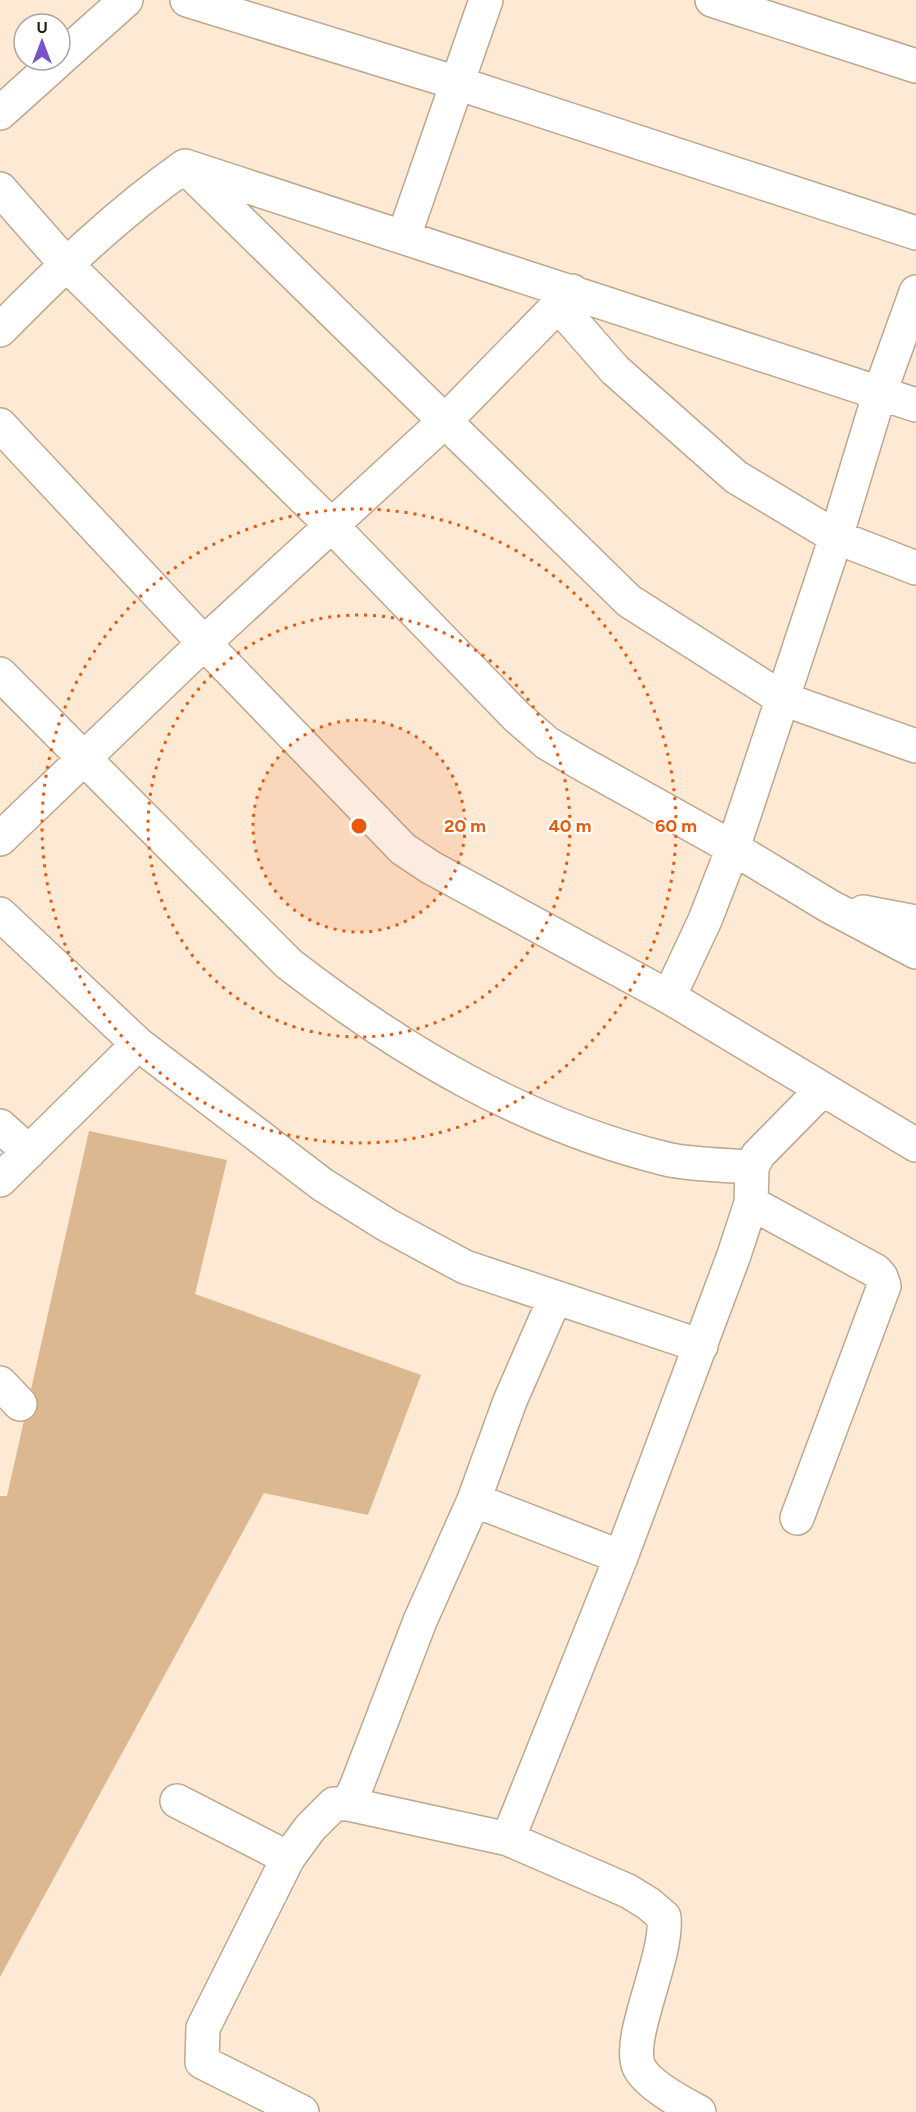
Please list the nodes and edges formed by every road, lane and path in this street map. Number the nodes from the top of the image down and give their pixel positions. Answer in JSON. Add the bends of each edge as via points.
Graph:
{"nodes":[{"id":1,"x":126,"y":0,"type":"edge"},
{"id":2,"x":187,"y":0,"type":"edge"},
{"id":3,"x":486,"y":0,"type":"edge"},
{"id":4,"x":712,"y":0,"type":"edge"},
{"id":5,"x":72,"y":49,"type":"edge"},
{"id":6,"x":916,"y":66,"type":"edge"},
{"id":7,"x":46,"y":72,"type":"edge"},
{"id":8,"x":457,"y":83,"type":"junction"},
{"id":9,"x":0,"y":113,"type":"edge"},
{"id":10,"x":185,"y":166,"type":"junction"},
{"id":11,"x":0,"y":189,"type":"edge"},
{"id":12,"x":916,"y":234,"type":"edge"},
{"id":13,"x":404,"y":236,"type":"junction"},
{"id":14,"x":66,"y":264,"type":"junction"},
{"id":15,"x":916,"y":292,"type":"edge"},
{"id":16,"x":565,"y":298,"type":"junction"},
{"id":17,"x":0,"y":330,"type":"edge"},
{"id":18,"x":880,"y":392,"type":"junction"},
{"id":19,"x":916,"y":405,"type":"edge"},
{"id":20,"x":446,"y":420,"type":"junction"},
{"id":21,"x":0,"y":425,"type":"edge"},
{"id":22,"x":332,"y":526,"type":"junction"},
{"id":23,"x":836,"y":537,"type":"junction"},
{"id":24,"x":916,"y":568,"type":"edge"},
{"id":25,"x":204,"y":643,"type":"junction"},
{"id":26,"x":0,"y":674,"type":"edge"},
{"id":27,"x":783,"y":699,"type":"junction"},
{"id":28,"x":916,"y":746,"type":"edge"},
{"id":29,"x":85,"y":759,"type":"junction"},
{"id":30,"x":0,"y":839,"type":"edge"},
{"id":31,"x":733,"y":848,"type":"junction"},
{"id":32,"x":829,"y":906,"type":"junction"},
{"id":33,"x":0,"y":914,"type":"edge"},
{"id":34,"x":916,"y":922,"type":"edge"},
{"id":35,"x":916,"y":952,"type":"edge"},
{"id":36,"x":669,"y":997,"type":"junction"},
{"id":37,"x":138,"y":1044,"type":"junction"},
{"id":38,"x":822,"y":1090,"type":"junction"},
{"id":39,"x":0,"y":1126,"type":"edge"},
{"id":40,"x":916,"y":1145,"type":"edge"},
{"id":41,"x":29,"y":1152,"type":"junction"},
{"id":42,"x":752,"y":1167,"type":"junction"},
{"id":43,"x":0,"y":1180,"type":"edge"},
{"id":44,"x":751,"y":1203,"type":"junction"},
{"id":45,"x":555,"y":1298,"type":"junction"},
{"id":46,"x":701,"y":1346,"type":"junction"},
{"id":47,"x":474,"y":1500,"type":"junction"},
{"id":48,"x":797,"y":1518,"type":"dead end"},
{"id":49,"x":621,"y":1557,"type":"junction"},
{"id":50,"x":177,"y":1801,"type":"dead end"},
{"id":51,"x":348,"y":1804,"type":"junction"},
{"id":52,"x":508,"y":1839,"type":"junction"},
{"id":53,"x":288,"y":1858,"type":"junction"},
{"id":54,"x":302,"y":2112,"type":"edge"},
{"id":55,"x":699,"y":2112,"type":"edge"}],
"edges":[{"from":1,"to":5,"type":"street"},
{"from":2,"to":8,"type":"street"},
{"from":3,"to":8,"type":"street"},
{"from":4,"to":6,"type":"street"},
{"from":7,"to":9,"type":"street"},
{"from":8,"to":12,"type":"street"},
{"from":8,"to":13,"type":"street"},
{"from":10,"to":13,"type":"street"},
{"from":10,"to":14,"type":"street","via":[[145,194]]},
{"from":10,"to":20,"type":"street"},
{"from":11,"to":14,"type":"street"},
{"from":13,"to":16,"type":"street"},
{"from":14,"to":17,"type":"street"},
{"from":14,"to":22,"type":"street"},
{"from":15,"to":18,"type":"street"},
{"from":16,"to":18,"type":"street"},
{"from":16,"to":20,"type":"street"},
{"from":16,"to":23,"type":"street","via":[[615,370],[736,477]]},
{"from":18,"to":19,"type":"street"},
{"from":18,"to":23,"type":"street"},
{"from":20,"to":22,"type":"street"},
{"from":20,"to":27,"type":"street","via":[[630,601]]},
{"from":21,"to":25,"type":"street"},
{"from":22,"to":25,"type":"street"},
{"from":22,"to":31,"type":"street","via":[[517,717],[547,743]]},
{"from":23,"to":24,"type":"street"},
{"from":23,"to":27,"type":"street"},
{"from":25,"to":29,"type":"street"},
{"from":25,"to":36,"type":"street","via":[[403,849]]},
{"from":26,"to":29,"type":"street"},
{"from":27,"to":28,"type":"street"},
{"from":27,"to":31,"type":"street"},
{"from":29,"to":30,"type":"street"},
{"from":29,"to":42,"type":"street","via":[[289,964],[409,1049],[491,1095],[579,1133],[668,1160]]},
{"from":31,"to":32,"type":"street"},
{"from":31,"to":36,"type":"street"},
{"from":32,"to":34,"type":"street"},
{"from":32,"to":35,"type":"street"},
{"from":33,"to":37,"type":"street"},
{"from":36,"to":38,"type":"street"},
{"from":37,"to":41,"type":"street"},
{"from":37,"to":45,"type":"street","via":[[323,1185],[387,1225],[465,1267]]},
{"from":38,"to":40,"type":"street"},
{"from":38,"to":42,"type":"street","via":[[758,1155]]},
{"from":39,"to":41,"type":"street"},
{"from":41,"to":43,"type":"street"},
{"from":42,"to":44,"type":"street"},
{"from":44,"to":46,"type":"street"},
{"from":44,"to":48,"type":"street","via":[[876,1271],[884,1286]]},
{"from":45,"to":46,"type":"street"},
{"from":45,"to":47,"type":"street","via":[[510,1401]]},
{"from":46,"to":49,"type":"street"},
{"from":47,"to":49,"type":"street"},
{"from":47,"to":51,"type":"street","via":[[420,1621]]},
{"from":49,"to":52,"type":"street"},
{"from":50,"to":53,"type":"street"},
{"from":51,"to":52,"type":"street"},
{"from":51,"to":53,"type":"street","via":[[334,1804]]},
{"from":52,"to":55,"type":"street","via":[[628,1891],[664,1917],[661,1953],[636,2042],[636,2058],[645,2075]]},
{"from":53,"to":54,"type":"street","via":[[203,2028],[202,2062]]}]}
